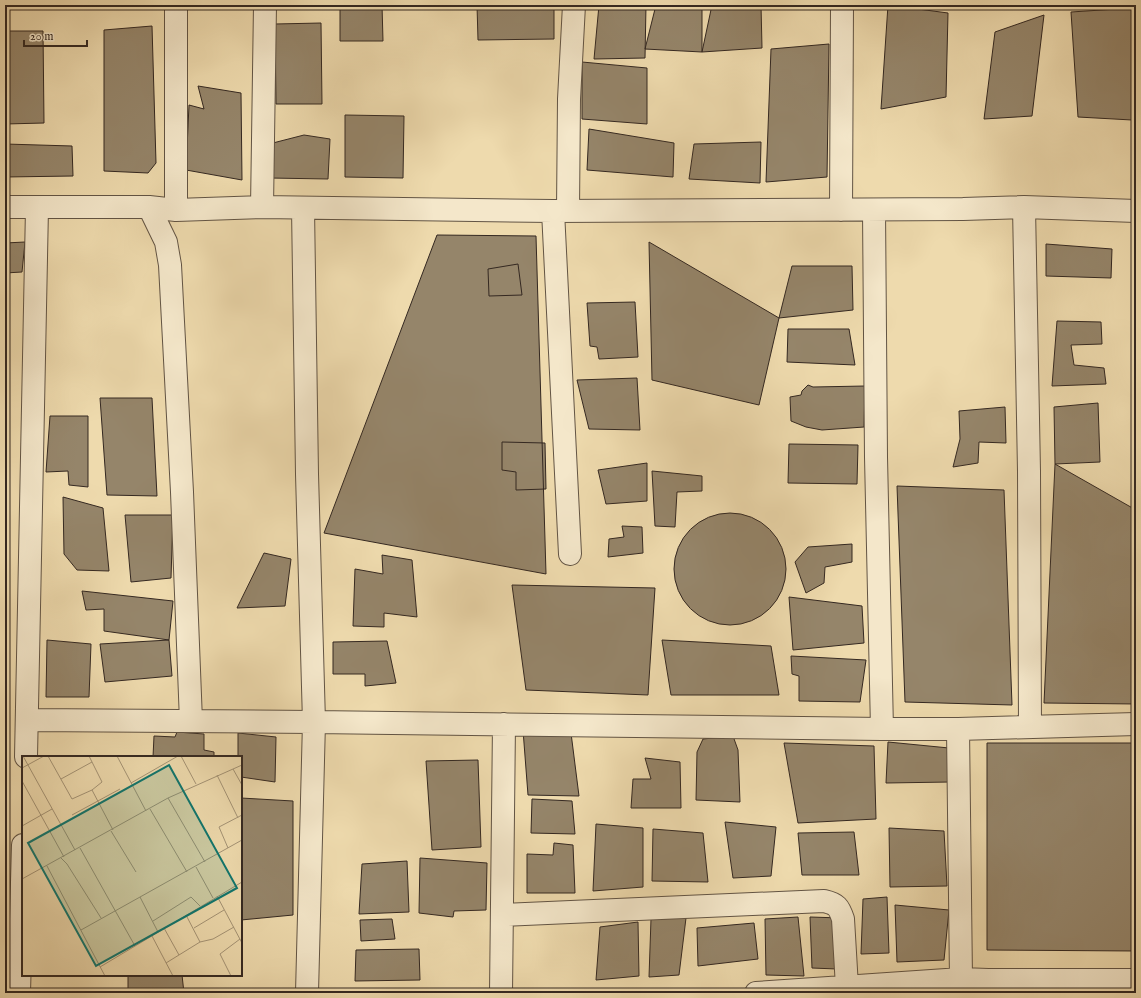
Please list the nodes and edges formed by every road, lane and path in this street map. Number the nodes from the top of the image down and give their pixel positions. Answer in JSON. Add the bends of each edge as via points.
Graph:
{"nodes":[{"id":1,"x":176,"y":5,"type":"edge"},
{"id":2,"x":265,"y":5,"type":"edge"},
{"id":3,"x":574,"y":5,"type":"edge"},
{"id":4,"x":842,"y":5,"type":"edge"},
{"id":5,"x":5,"y":207,"type":"edge"},
{"id":6,"x":149,"y":207,"type":"junction"},
{"id":7,"x":262,"y":207,"type":"junction"},
{"id":8,"x":1024,"y":207,"type":"junction"},
{"id":9,"x":37,"y":208,"type":"junction"},
{"id":10,"x":303,"y":208,"type":"junction"},
{"id":11,"x":176,"y":210,"type":"junction"},
{"id":12,"x":841,"y":210,"type":"junction"},
{"id":13,"x":874,"y":210,"type":"junction"},
{"id":14,"x":561,"y":211,"type":"junction"},
{"id":15,"x":1136,"y":211,"type":"edge"},
{"id":16,"x":570,"y":554,"type":"dead end"},
{"id":17,"x":27,"y":720,"type":"junction"},
{"id":18,"x":191,"y":721,"type":"junction"},
{"id":19,"x":314,"y":722,"type":"junction"},
{"id":20,"x":504,"y":724,"type":"junction"},
{"id":21,"x":1136,"y":724,"type":"edge"},
{"id":22,"x":1030,"y":726,"type":"junction"},
{"id":23,"x":882,"y":729,"type":"junction"},
{"id":24,"x":958,"y":729,"type":"junction"},
{"id":25,"x":26,"y":756,"type":"edge"},
{"id":26,"x":22,"y":882,"type":"edge"},
{"id":27,"x":502,"y":915,"type":"junction"},
{"id":28,"x":961,"y":979,"type":"junction"},
{"id":29,"x":1136,"y":980,"type":"edge"},
{"id":30,"x":847,"y":987,"type":"junction"},
{"id":31,"x":988,"y":987,"type":"edge"},
{"id":32,"x":19,"y":993,"type":"edge"},
{"id":33,"x":308,"y":993,"type":"edge"},
{"id":34,"x":501,"y":993,"type":"edge"},
{"id":35,"x":756,"y":993,"type":"edge"}],
"edges":[{"from":1,"to":11,"type":"street"},
{"from":2,"to":7,"type":"street"},
{"from":3,"to":14,"type":"street"},
{"from":4,"to":12,"type":"street"},
{"from":5,"to":9,"type":"street"},
{"from":6,"to":9,"type":"street"},
{"from":6,"to":11,"type":"street"},
{"from":6,"to":18,"type":"street","via":[[166,242],[170,265],[183,500]]},
{"from":7,"to":10,"type":"street"},
{"from":7,"to":11,"type":"street"},
{"from":8,"to":13,"type":"street"},
{"from":8,"to":15,"type":"street"},
{"from":8,"to":22,"type":"street"},
{"from":9,"to":17,"type":"street"},
{"from":10,"to":14,"type":"street"},
{"from":10,"to":19,"type":"street"},
{"from":12,"to":13,"type":"street"},
{"from":12,"to":14,"type":"street"},
{"from":13,"to":23,"type":"street"},
{"from":14,"to":16,"type":"street"},
{"from":17,"to":18,"type":"street"},
{"from":17,"to":25,"type":"street"},
{"from":18,"to":19,"type":"street"},
{"from":19,"to":20,"type":"street"},
{"from":19,"to":33,"type":"street"},
{"from":20,"to":23,"type":"street"},
{"from":20,"to":27,"type":"street"},
{"from":21,"to":22,"type":"street"},
{"from":22,"to":24,"type":"street"},
{"from":23,"to":24,"type":"street"},
{"from":24,"to":28,"type":"street"},
{"from":26,"to":32,"type":"street"},
{"from":27,"to":30,"type":"street","via":[[824,901],[839,908],[843,919]]},
{"from":27,"to":34,"type":"street"},
{"from":28,"to":30,"type":"street"},
{"from":28,"to":31,"type":"street"},
{"from":29,"to":31,"type":"street"},
{"from":30,"to":35,"type":"street"}]}
